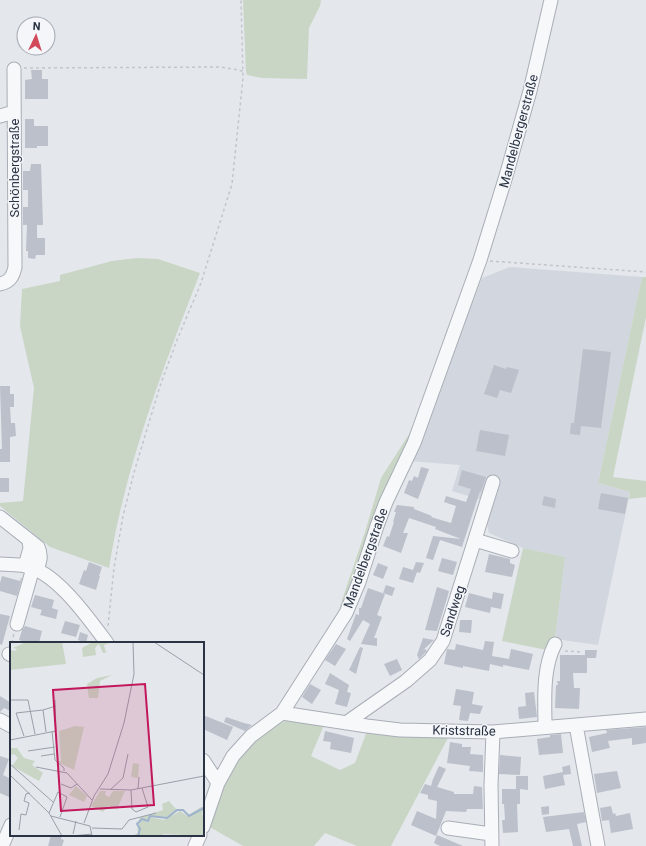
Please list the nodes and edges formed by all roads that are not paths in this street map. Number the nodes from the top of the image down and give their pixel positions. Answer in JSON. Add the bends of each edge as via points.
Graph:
{"nodes":[{"id":1,"x":551,"y":0,"type":"edge"},
{"id":2,"x":14,"y":69,"type":"road end"},
{"id":3,"x":14,"y":112,"type":"junction"},
{"id":4,"x":0,"y":116,"type":"edge"},
{"id":5,"x":480,"y":260,"type":"joint"},
{"id":6,"x":0,"y":284,"type":"edge"},
{"id":7,"x":493,"y":482,"type":"dead end"},
{"id":8,"x":0,"y":517,"type":"edge"},
{"id":9,"x":475,"y":540,"type":"junction"},
{"id":10,"x":512,"y":551,"type":"dead end"},
{"id":11,"x":0,"y":564,"type":"edge"},
{"id":12,"x":32,"y":568,"type":"junction"},
{"id":13,"x":17,"y":624,"type":"dead end"},
{"id":14,"x":106,"y":641,"type":"edge"},
{"id":15,"x":553,"y":648,"type":"road end"},
{"id":16,"x":282,"y":713,"type":"junction"},
{"id":17,"x":646,"y":719,"type":"edge"},
{"id":18,"x":0,"y":720,"type":"edge"},
{"id":19,"x":346,"y":723,"type":"junction"},
{"id":20,"x":10,"y":725,"type":"edge"},
{"id":21,"x":576,"y":725,"type":"junction"},
{"id":22,"x":545,"y":727,"type":"junction"},
{"id":23,"x":493,"y":732,"type":"junction"},
{"id":24,"x":204,"y":762,"type":"edge"},
{"id":25,"x":218,"y":783,"type":"junction"},
{"id":26,"x":205,"y":819,"type":"edge"},
{"id":27,"x":10,"y":827,"type":"edge"},
{"id":28,"x":448,"y":828,"type":"dead end"},
{"id":29,"x":200,"y":836,"type":"edge"},
{"id":30,"x":491,"y":840,"type":"edge"},
{"id":31,"x":2,"y":846,"type":"edge"},
{"id":32,"x":195,"y":846,"type":"edge"},
{"id":33,"x":598,"y":846,"type":"edge"}],
"edges":[{"from":1,"to":5,"type":"street","name":"Mandelbergerstraße","via":[[530,91]]},
{"from":2,"to":3,"type":"street","name":"Schönbergstraße"},
{"from":3,"to":4,"type":"street"},
{"from":3,"to":6,"type":"street","name":"Schönbergstraße","via":[[15,267],[13,277]]},
{"from":5,"to":16,"type":"street","name":"Mandelbergstraße","via":[[414,444],[386,502],[346,612]]},
{"from":7,"to":9,"type":"street","name":"Sandweg"},
{"from":8,"to":12,"type":"street","via":[[29,541]]},
{"from":9,"to":10,"type":"street"},
{"from":9,"to":19,"type":"street","name":"Sandweg","via":[[443,641],[430,660],[406,681]]},
{"from":11,"to":12,"type":"street"},
{"from":12,"to":13,"type":"street"},
{"from":12,"to":14,"type":"street","via":[[61,587]]},
{"from":15,"to":22,"type":"street","via":[[546,680]]},
{"from":16,"to":19,"type":"street","name":"Kriststraße"},
{"from":16,"to":25,"type":"street","name":"Mandelbergstraße","via":[[251,736],[233,756]]},
{"from":17,"to":21,"type":"street","name":"Kriststraße"},
{"from":18,"to":20,"type":"street"},
{"from":19,"to":23,"type":"street","name":"Kriststraße","via":[[400,730]]},
{"from":21,"to":22,"type":"street","name":"Kriststraße"},
{"from":21,"to":33,"type":"street"},
{"from":22,"to":23,"type":"street","name":"Kriststraße"},
{"from":23,"to":30,"type":"street"},
{"from":24,"to":25,"type":"street"},
{"from":25,"to":26,"type":"street","name":"Mandelbergstraße"},
{"from":27,"to":31,"type":"street"},
{"from":28,"to":30,"type":"street"},
{"from":29,"to":32,"type":"street"}]}
